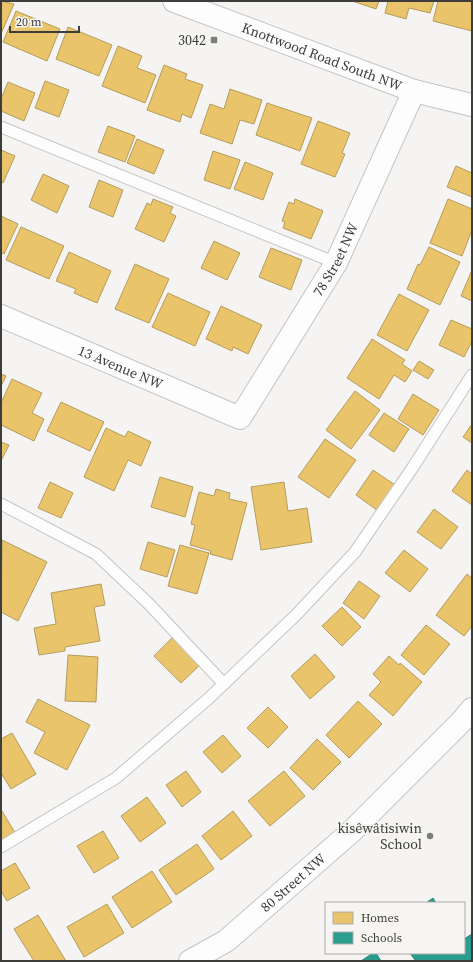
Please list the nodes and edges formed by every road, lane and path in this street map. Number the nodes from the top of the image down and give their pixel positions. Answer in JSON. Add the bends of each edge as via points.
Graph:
{"nodes":[{"id":1,"x":174,"y":1,"type":"edge"},
{"id":2,"x":414,"y":91,"type":"junction"},
{"id":3,"x":472,"y":105,"type":"edge"},
{"id":4,"x":1,"y":128,"type":"edge"},
{"id":5,"x":336,"y":263,"type":"junction"},
{"id":6,"x":1,"y":316,"type":"edge"},
{"id":7,"x":472,"y":375,"type":"edge"},
{"id":8,"x":240,"y":418,"type":"joint"},
{"id":9,"x":1,"y":504,"type":"edge"},
{"id":10,"x":224,"y":684,"type":"junction"},
{"id":11,"x":472,"y":709,"type":"edge"},
{"id":12,"x":1,"y":847,"type":"edge"},
{"id":13,"x":190,"y":961,"type":"edge"}],
"edges":[{"from":1,"to":2,"type":"street","name":"Knottwood Road South NW"},
{"from":2,"to":3,"type":"street","name":"Knottwood Road South NW"},
{"from":2,"to":5,"type":"street","name":"78 Street NW"},
{"from":4,"to":5,"type":"lane"},
{"from":5,"to":8,"type":"street","name":"78 Street NW"},
{"from":6,"to":8,"type":"street","name":"13 Avenue NW"},
{"from":7,"to":10,"type":"lane","via":[[355,552],[296,616]]},
{"from":9,"to":10,"type":"lane","via":[[96,554],[149,604]]},
{"from":10,"to":12,"type":"lane","via":[[116,778]]},
{"from":11,"to":13,"type":"street","name":"80 Street NW","via":[[351,832],[226,941]]}]}
